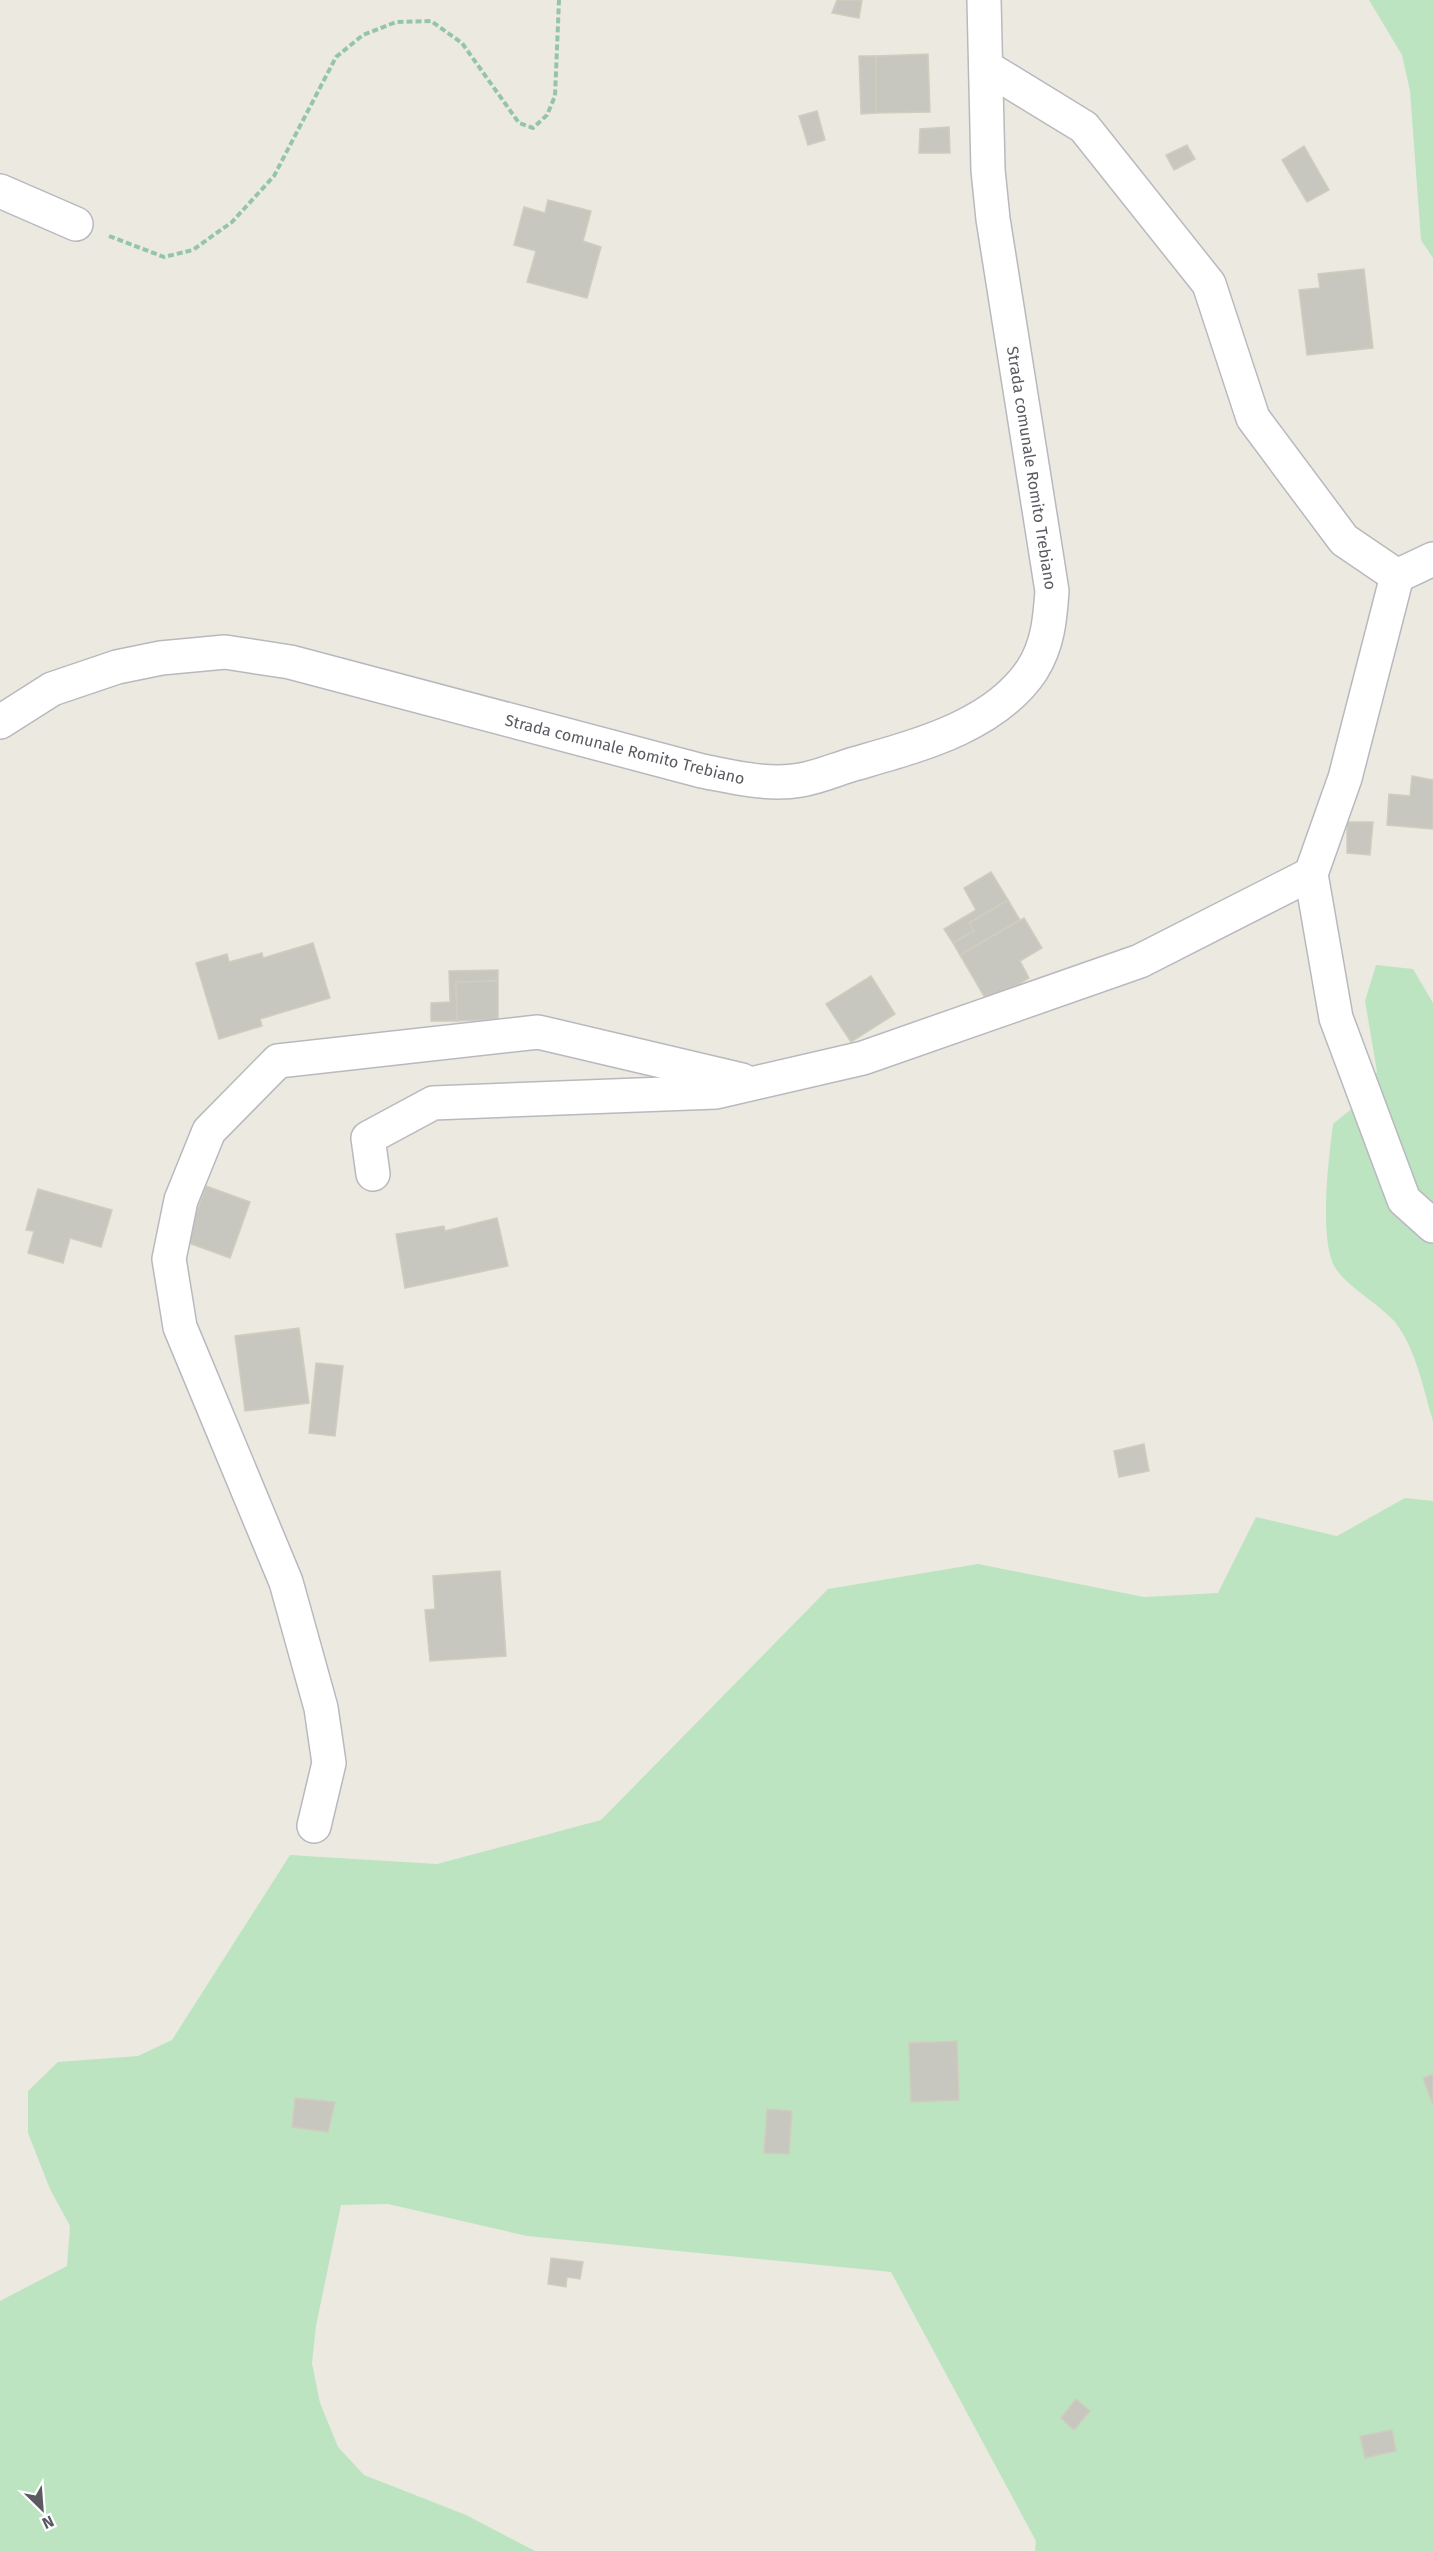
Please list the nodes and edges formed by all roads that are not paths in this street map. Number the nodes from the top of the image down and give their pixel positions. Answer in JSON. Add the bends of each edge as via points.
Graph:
{"nodes":[{"id":1,"x":984,"y":0,"type":"edge"},
{"id":2,"x":986,"y":67,"type":"junction"},
{"id":3,"x":0,"y":191,"type":"edge"},
{"id":4,"x":76,"y":224,"type":"road end"},
{"id":5,"x":1433,"y":559,"type":"edge"},
{"id":6,"x":1396,"y":576,"type":"junction"},
{"id":7,"x":0,"y":722,"type":"edge"},
{"id":8,"x":1311,"y":874,"type":"junction"},
{"id":9,"x":755,"y":1083,"type":"junction"},
{"id":10,"x":373,"y":1174,"type":"dead end"},
{"id":11,"x":1433,"y":1226,"type":"edge"},
{"id":12,"x":314,"y":1826,"type":"dead end"}],
"edges":[{"from":1,"to":2,"type":"street","name":"Strada comunale Romito Trebiano"},
{"from":2,"to":6,"type":"street","via":[[1084,127],[1209,284],[1253,418],[1344,540]]},
{"from":2,"to":7,"type":"street","name":"Strada comunale Romito Trebiano","via":[[993,219],[1052,591],[1049,634],[1032,669],[1007,699],[956,730],[874,758],[801,780],[759,781],[702,771],[290,662],[225,652],[117,667],[52,689]]},
{"from":3,"to":4,"type":"street"},
{"from":5,"to":6,"type":"street"},
{"from":6,"to":8,"type":"street","via":[[1345,778]]},
{"from":8,"to":9,"type":"street","via":[[1140,961],[863,1058]]},
{"from":8,"to":11,"type":"street","via":[[1336,1018],[1404,1200]]},
{"from":9,"to":10,"type":"street","via":[[716,1092],[433,1103],[368,1138]]},
{"from":9,"to":12,"type":"street","via":[[538,1032],[278,1061],[209,1131],[181,1200],[169,1259],[180,1327],[286,1582],[321,1708],[329,1763]]}]}
